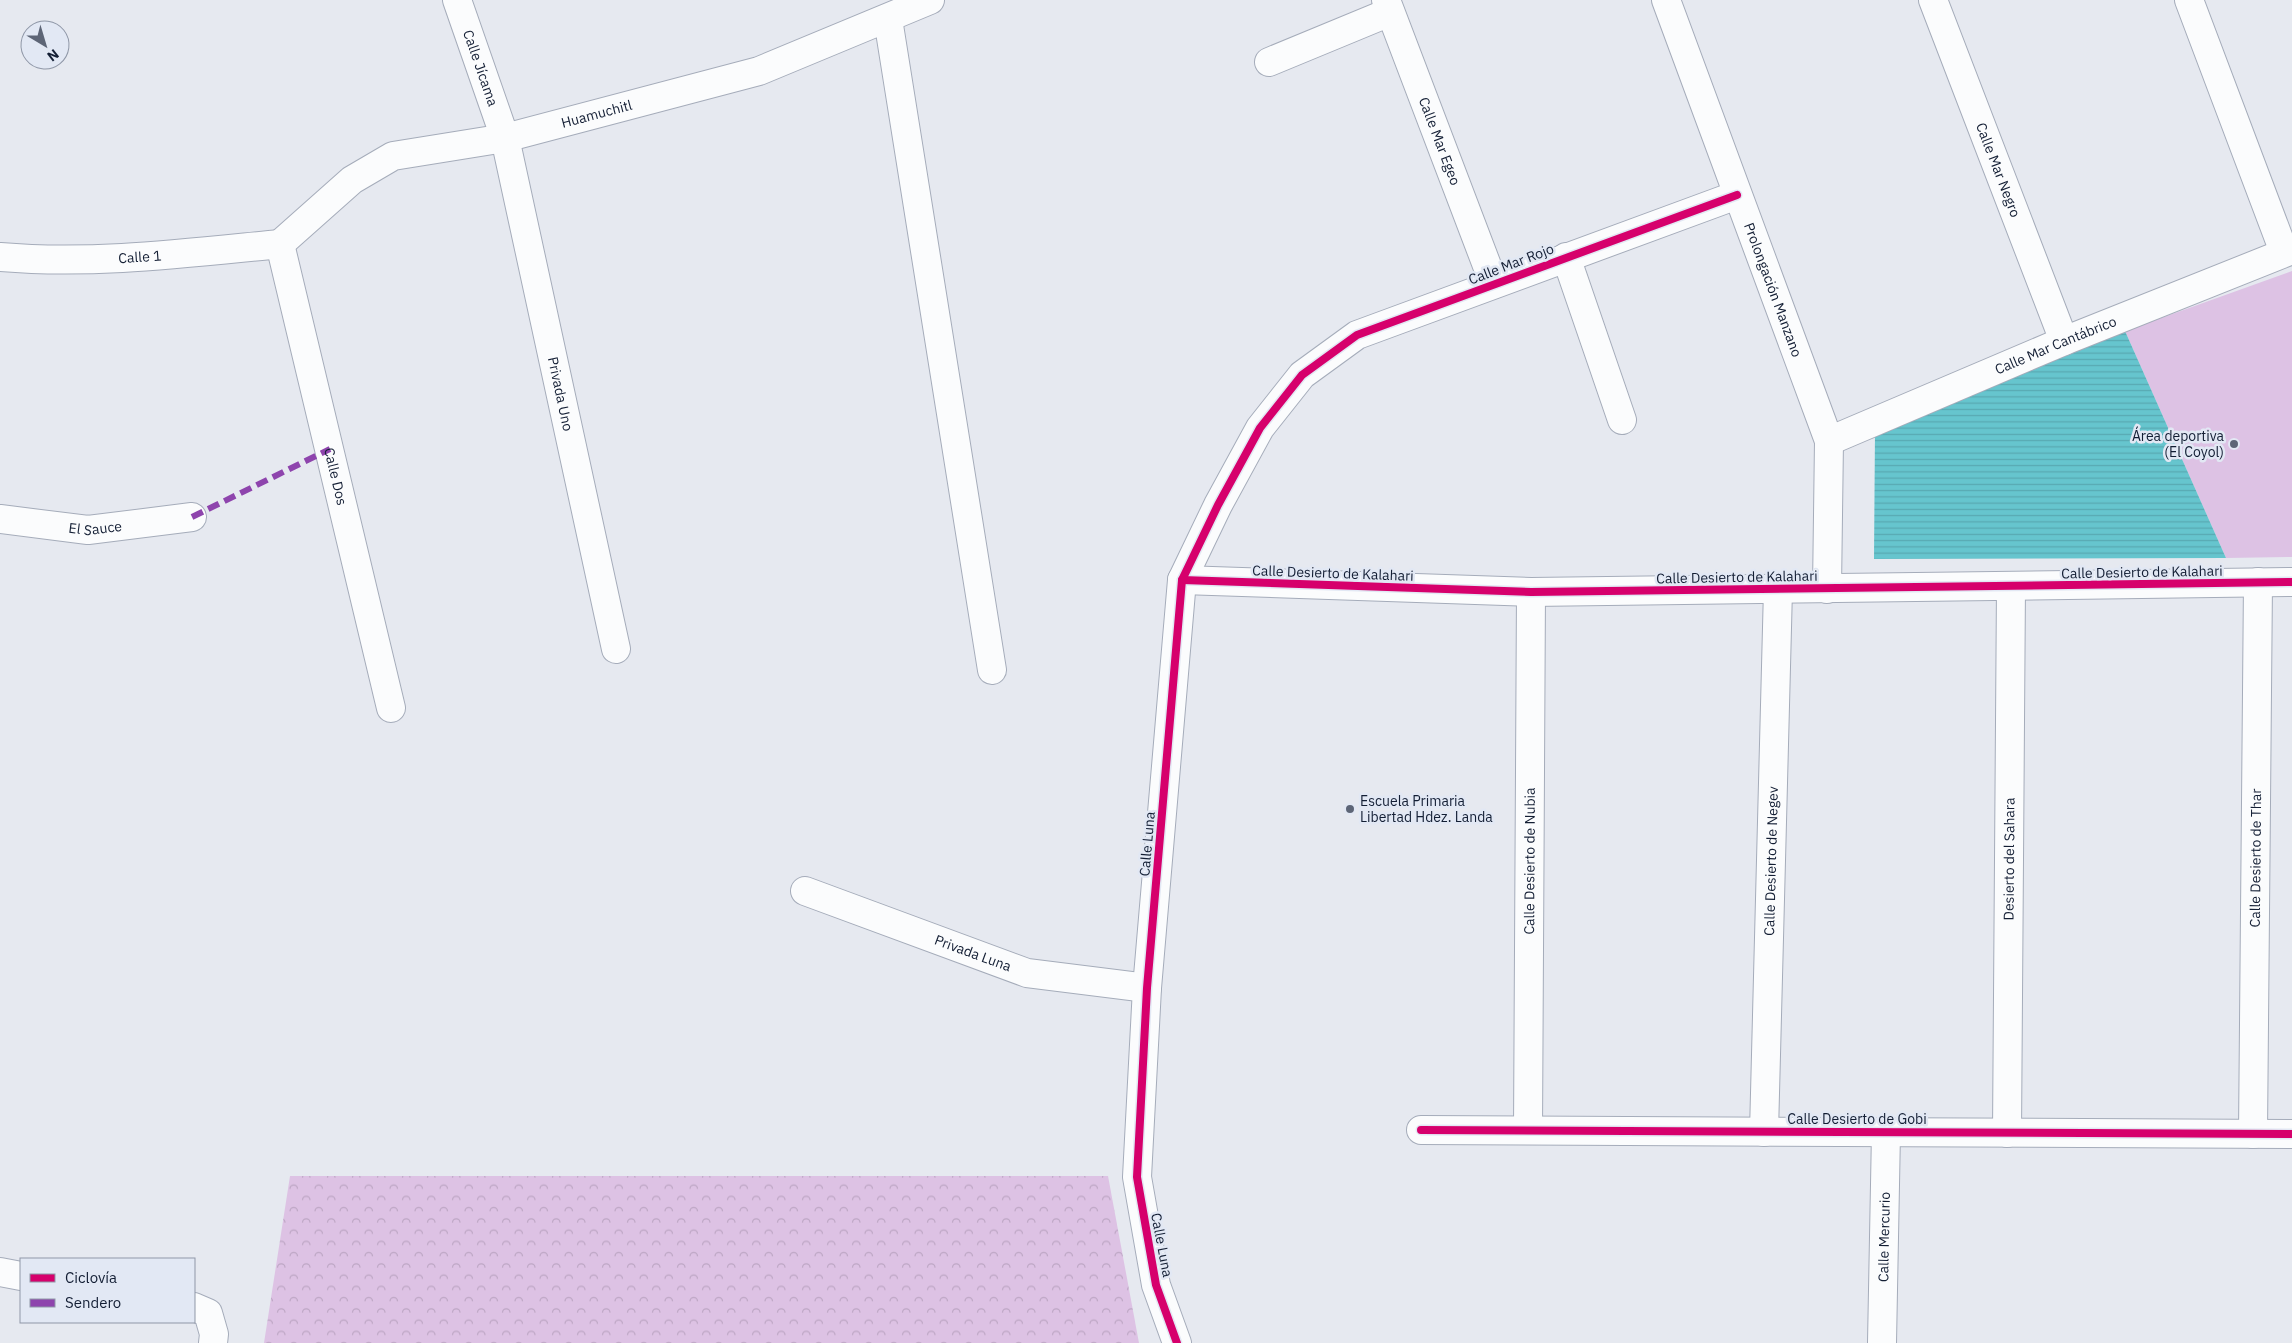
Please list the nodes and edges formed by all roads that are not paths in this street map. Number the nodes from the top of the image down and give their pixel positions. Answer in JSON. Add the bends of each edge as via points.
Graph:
{"nodes":[{"id":1,"x":457,"y":0,"type":"edge"},
{"id":2,"x":930,"y":0,"type":"edge"},
{"id":3,"x":1666,"y":0,"type":"edge"},
{"id":4,"x":1933,"y":0,"type":"edge"},
{"id":5,"x":2189,"y":0,"type":"edge"},
{"id":6,"x":1388,"y":6,"type":"edge"},
{"id":7,"x":888,"y":19,"type":"junction"},
{"id":8,"x":1269,"y":62,"type":"dead end"},
{"id":9,"x":505,"y":138,"type":"junction"},
{"id":10,"x":1737,"y":195,"type":"junction"},
{"id":11,"x":280,"y":244,"type":"junction"},
{"id":12,"x":2288,"y":251,"type":"edge"},
{"id":13,"x":0,"y":257,"type":"edge"},
{"id":14,"x":1566,"y":257,"type":"junction"},
{"id":15,"x":1494,"y":284,"type":"junction"},
{"id":16,"x":2064,"y":341,"type":"junction"},
{"id":17,"x":1302,"y":375,"type":"joint"},
{"id":18,"x":1622,"y":420,"type":"dead end"},
{"id":19,"x":1829,"y":441,"type":"junction"},
{"id":20,"x":192,"y":517,"type":"dead end"},
{"id":21,"x":0,"y":519,"type":"edge"},
{"id":22,"x":1182,"y":580,"type":"junction"},
{"id":23,"x":2258,"y":582,"type":"junction"},
{"id":24,"x":2292,"y":582,"type":"edge"},
{"id":25,"x":2011,"y":586,"type":"junction"},
{"id":26,"x":1827,"y":588,"type":"junction"},
{"id":27,"x":1778,"y":589,"type":"junction"},
{"id":28,"x":1531,"y":592,"type":"junction"},
{"id":29,"x":616,"y":648,"type":"dead end"},
{"id":30,"x":992,"y":670,"type":"dead end"},
{"id":31,"x":391,"y":708,"type":"dead end"},
{"id":32,"x":805,"y":891,"type":"dead end"},
{"id":33,"x":1147,"y":988,"type":"junction"},
{"id":34,"x":1421,"y":1130,"type":"dead end"},
{"id":35,"x":1528,"y":1130,"type":"junction"},
{"id":36,"x":1764,"y":1132,"type":"junction"},
{"id":37,"x":1886,"y":1132,"type":"junction"},
{"id":38,"x":2007,"y":1133,"type":"junction"},
{"id":39,"x":2252,"y":1134,"type":"junction"},
{"id":40,"x":2292,"y":1134,"type":"edge"},
{"id":41,"x":0,"y":1272,"type":"edge"},
{"id":42,"x":20,"y":1276,"type":"edge"},
{"id":43,"x":201,"y":1310,"type":"edge"},
{"id":44,"x":213,"y":1343,"type":"edge"},
{"id":45,"x":1177,"y":1343,"type":"edge"},
{"id":46,"x":1882,"y":1343,"type":"edge"}],
"edges":[{"from":1,"to":9,"type":"street","name":"Calle Jícama"},
{"from":2,"to":7,"type":"street","name":"Huamuchitl"},
{"from":3,"to":10,"type":"street","name":"Prolongación Manzano"},
{"from":4,"to":16,"type":"street","name":"Calle Mar Negro"},
{"from":5,"to":12,"type":"street","name":"Calle Mar Cantábrico"},
{"from":6,"to":8,"type":"street"},
{"from":6,"to":15,"type":"street","name":"Calle Mar Egeo"},
{"from":7,"to":9,"type":"street","name":"Huamuchitl","via":[[759,71]]},
{"from":7,"to":30,"type":"street"},
{"from":9,"to":11,"type":"street","name":"Huamuchitl","via":[[394,156],[352,180]]},
{"from":9,"to":29,"type":"street","name":"Privada Uno"},
{"from":10,"to":14,"type":"street","name":"Calle Mar Rojo"},
{"from":10,"to":19,"type":"street","name":"Prolongación Manzano"},
{"from":11,"to":13,"type":"street","name":"Calle 1","via":[[135,258],[35,260]]},
{"from":11,"to":31,"type":"street","name":"Calle Dos"},
{"from":12,"to":16,"type":"street","name":"Calle Mar Cantábrico"},
{"from":14,"to":15,"type":"street","name":"Calle Mar Rojo"},
{"from":14,"to":18,"type":"street"},
{"from":15,"to":17,"type":"street","name":"Calle Mar Rojo","via":[[1357,335]]},
{"from":16,"to":19,"type":"street","name":"Calle Mar Cantábrico"},
{"from":17,"to":22,"type":"street","name":"Calle Luna","via":[[1260,428],[1218,504]]},
{"from":19,"to":26,"type":"street","name":"Prolongación Manzano"},
{"from":20,"to":21,"type":"street","name":"El Sauce","via":[[88,530]]},
{"from":22,"to":28,"type":"street","name":"Calle Desierto de Kalahari"},
{"from":22,"to":33,"type":"street","name":"Calle Luna"},
{"from":23,"to":24,"type":"street","name":"Calle Desierto de Kalahari"},
{"from":23,"to":25,"type":"street","name":"Calle Desierto de Kalahari"},
{"from":23,"to":39,"type":"street","name":"Calle Desierto de Thar"},
{"from":25,"to":26,"type":"street","name":"Calle Desierto de Kalahari"},
{"from":25,"to":38,"type":"street","name":"Desierto del Sahara"},
{"from":26,"to":27,"type":"street","name":"Calle Desierto de Kalahari"},
{"from":27,"to":28,"type":"street","name":"Calle Desierto de Kalahari"},
{"from":27,"to":36,"type":"street","name":"Calle Desierto de Negev"},
{"from":28,"to":35,"type":"street","name":"Calle Desierto de Nubia"},
{"from":32,"to":33,"type":"street","name":"Privada Luna","via":[[1027,973]]},
{"from":33,"to":45,"type":"street","name":"Calle Luna","via":[[1137,1178],[1156,1285]]},
{"from":34,"to":35,"type":"street","name":"Calle Desierto de Gobi"},
{"from":35,"to":36,"type":"street","name":"Calle Desierto de Gobi"},
{"from":36,"to":37,"type":"street","name":"Calle Desierto de Gobi"},
{"from":37,"to":38,"type":"street","name":"Calle Desierto de Gobi"},
{"from":37,"to":46,"type":"street","name":"Calle Mercurio"},
{"from":38,"to":39,"type":"street","name":"Calle Desierto de Gobi"},
{"from":39,"to":40,"type":"street","name":"Calle Desierto de Gobi"},
{"from":41,"to":42,"type":"street"},
{"from":43,"to":44,"type":"street","via":[[214,1334]]}]}
